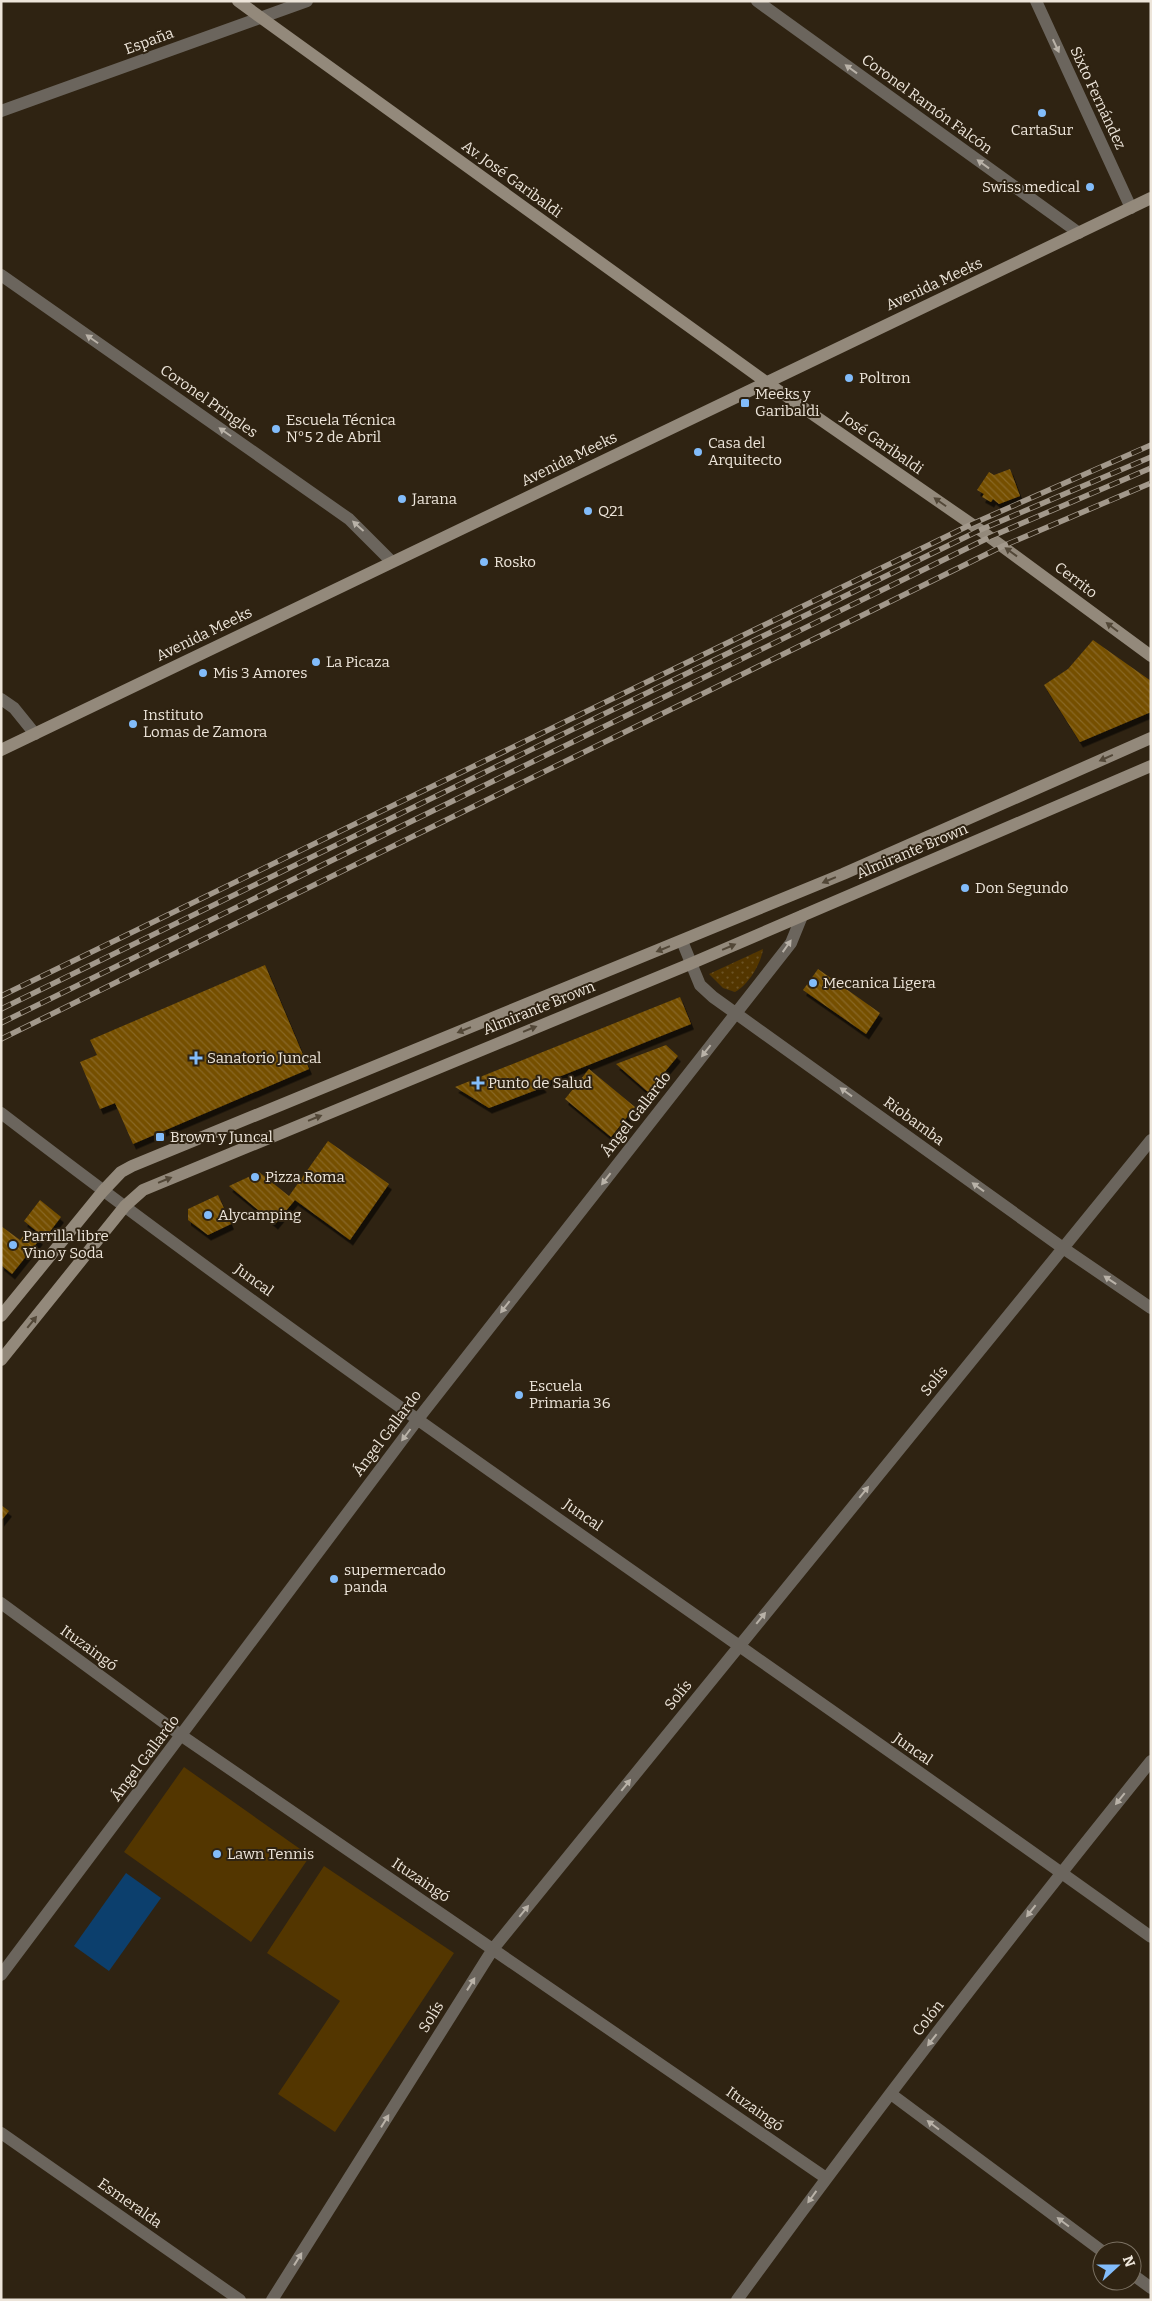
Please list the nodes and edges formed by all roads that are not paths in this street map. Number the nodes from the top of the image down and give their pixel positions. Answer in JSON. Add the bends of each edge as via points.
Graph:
{"nodes":[{"id":1,"x":238,"y":1,"type":"edge"},
{"id":2,"x":307,"y":1,"type":"edge"},
{"id":3,"x":757,"y":1,"type":"edge"},
{"id":4,"x":1036,"y":1,"type":"edge"},
{"id":5,"x":262,"y":19,"type":"junction"},
{"id":6,"x":1,"y":111,"type":"edge"},
{"id":7,"x":1151,"y":198,"type":"edge"},
{"id":8,"x":1131,"y":208,"type":"junction"},
{"id":9,"x":1079,"y":233,"type":"junction"},
{"id":10,"x":1,"y":275,"type":"edge"},
{"id":11,"x":766,"y":382,"type":"junction"},
{"id":12,"x":980,"y":530,"type":"joint"},
{"id":13,"x":391,"y":562,"type":"junction"},
{"id":14,"x":1151,"y":656,"type":"edge"},
{"id":15,"x":1,"y":699,"type":"edge"},
{"id":16,"x":34,"y":734,"type":"junction"},
{"id":17,"x":1151,"y":738,"type":"edge"},
{"id":18,"x":1,"y":750,"type":"edge"},
{"id":19,"x":1151,"y":766,"type":"edge"},
{"id":20,"x":802,"y":916,"type":"junction"},
{"id":21,"x":682,"y":941,"type":"junction"},
{"id":22,"x":690,"y":964,"type":"junction"},
{"id":23,"x":736,"y":1012,"type":"junction"},
{"id":24,"x":1,"y":1113,"type":"edge"},
{"id":25,"x":1151,"y":1140,"type":"edge"},
{"id":26,"x":103,"y":1191,"type":"junction"},
{"id":27,"x":125,"y":1206,"type":"junction"},
{"id":28,"x":1063,"y":1248,"type":"junction"},
{"id":29,"x":1151,"y":1308,"type":"edge"},
{"id":30,"x":1,"y":1316,"type":"edge"},
{"id":31,"x":1,"y":1360,"type":"edge"},
{"id":32,"x":418,"y":1419,"type":"junction"},
{"id":33,"x":1,"y":1603,"type":"edge"},
{"id":34,"x":738,"y":1646,"type":"junction"},
{"id":35,"x":182,"y":1736,"type":"junction"},
{"id":36,"x":1151,"y":1761,"type":"edge"},
{"id":37,"x":1061,"y":1873,"type":"junction"},
{"id":38,"x":1151,"y":1937,"type":"edge"},
{"id":39,"x":493,"y":1949,"type":"junction"},
{"id":40,"x":1,"y":1975,"type":"edge"},
{"id":41,"x":891,"y":2094,"type":"junction"},
{"id":42,"x":1,"y":2133,"type":"edge"},
{"id":43,"x":826,"y":2178,"type":"junction"},
{"id":44,"x":1092,"y":2244,"type":"edge"},
{"id":45,"x":240,"y":2300,"type":"edge"},
{"id":46,"x":272,"y":2300,"type":"edge"},
{"id":47,"x":737,"y":2300,"type":"edge"}],
"edges":[{"from":1,"to":5,"type":"main road","name":"Av. José Garibaldi"},
{"from":2,"to":5,"type":"street","name":"España"},
{"from":9,"to":3,"type":"street","name":"Coronel Ramón Falcón","one_way":true},
{"from":4,"to":8,"type":"street","name":"Sixto Fernández","one_way":true},
{"from":5,"to":6,"type":"street","name":"España"},
{"from":5,"to":11,"type":"main road","name":"Av. José Garibaldi"},
{"from":7,"to":8,"type":"main road","name":"Avenida Meeks"},
{"from":8,"to":9,"type":"main road","name":"Avenida Meeks"},
{"from":9,"to":11,"type":"main road","name":"Avenida Meeks"},
{"from":13,"to":10,"type":"street","name":"Coronel Pringles","one_way":true,"via":[[350,519]]},
{"from":12,"to":11,"type":"main road","name":"José Garibaldi","one_way":true},
{"from":11,"to":13,"type":"main road","name":"Avenida Meeks"},
{"from":14,"to":12,"type":"main road","name":"Cerrito","one_way":true},
{"from":13,"to":16,"type":"main road","name":"Avenida Meeks"},
{"from":15,"to":16,"type":"street","via":[[14,708]]},
{"from":16,"to":18,"type":"main road","name":"Avenida Meeks"},
{"from":17,"to":21,"type":"main road","name":"Almirante Brown","one_way":true},
{"from":19,"to":20,"type":"main road","name":"Almirante Brown"},
{"from":22,"to":20,"type":"main road","name":"Almirante Brown","one_way":true},
{"from":23,"to":20,"type":"street","name":"Ángel Gallardo","one_way":true,"via":[[791,943]]},
{"from":21,"to":22,"type":"street","name":"Riobamba"},
{"from":21,"to":26,"type":"main road","name":"Almirante Brown","one_way":true,"via":[[132,1166]]},
{"from":22,"to":23,"type":"street","name":"Riobamba","via":[[700,985]]},
{"from":27,"to":22,"type":"main road","name":"Almirante Brown","one_way":true,"via":[[156,1184]]},
{"from":28,"to":23,"type":"street","name":"Riobamba","one_way":true},
{"from":23,"to":32,"type":"street","name":"Ángel Gallardo","one_way":true},
{"from":24,"to":26,"type":"street","name":"Juncal"},
{"from":25,"to":28,"type":"street","name":"Solís"},
{"from":26,"to":27,"type":"street","name":"Juncal"},
{"from":26,"to":30,"type":"main road","name":"Almirante Brown"},
{"from":31,"to":27,"type":"main road","name":"Almirante Brown","one_way":true},
{"from":27,"to":32,"type":"street","name":"Juncal"},
{"from":29,"to":28,"type":"street","name":"Riobamba","one_way":true},
{"from":34,"to":28,"type":"street","name":"Solís","one_way":true},
{"from":32,"to":34,"type":"street","name":"Juncal"},
{"from":32,"to":35,"type":"street","name":"Ángel Gallardo","one_way":true},
{"from":33,"to":35,"type":"street","name":"Ituzaingó"},
{"from":34,"to":37,"type":"street","name":"Juncal"},
{"from":39,"to":34,"type":"street","name":"Solís","one_way":true},
{"from":35,"to":39,"type":"street","name":"Ituzaingó"},
{"from":35,"to":40,"type":"street","name":"Ángel Gallardo"},
{"from":36,"to":37,"type":"street","name":"Colón","one_way":true},
{"from":37,"to":38,"type":"street","name":"Juncal"},
{"from":37,"to":41,"type":"street","name":"Colón","one_way":true},
{"from":39,"to":43,"type":"street","name":"Ituzaingó"},
{"from":46,"to":39,"type":"street","name":"Solís","one_way":true},
{"from":41,"to":43,"type":"street","name":"Colón"},
{"from":44,"to":41,"type":"street","one_way":true},
{"from":42,"to":45,"type":"street","name":"Esmeralda"},
{"from":43,"to":47,"type":"street","name":"Colón","one_way":true}]}
